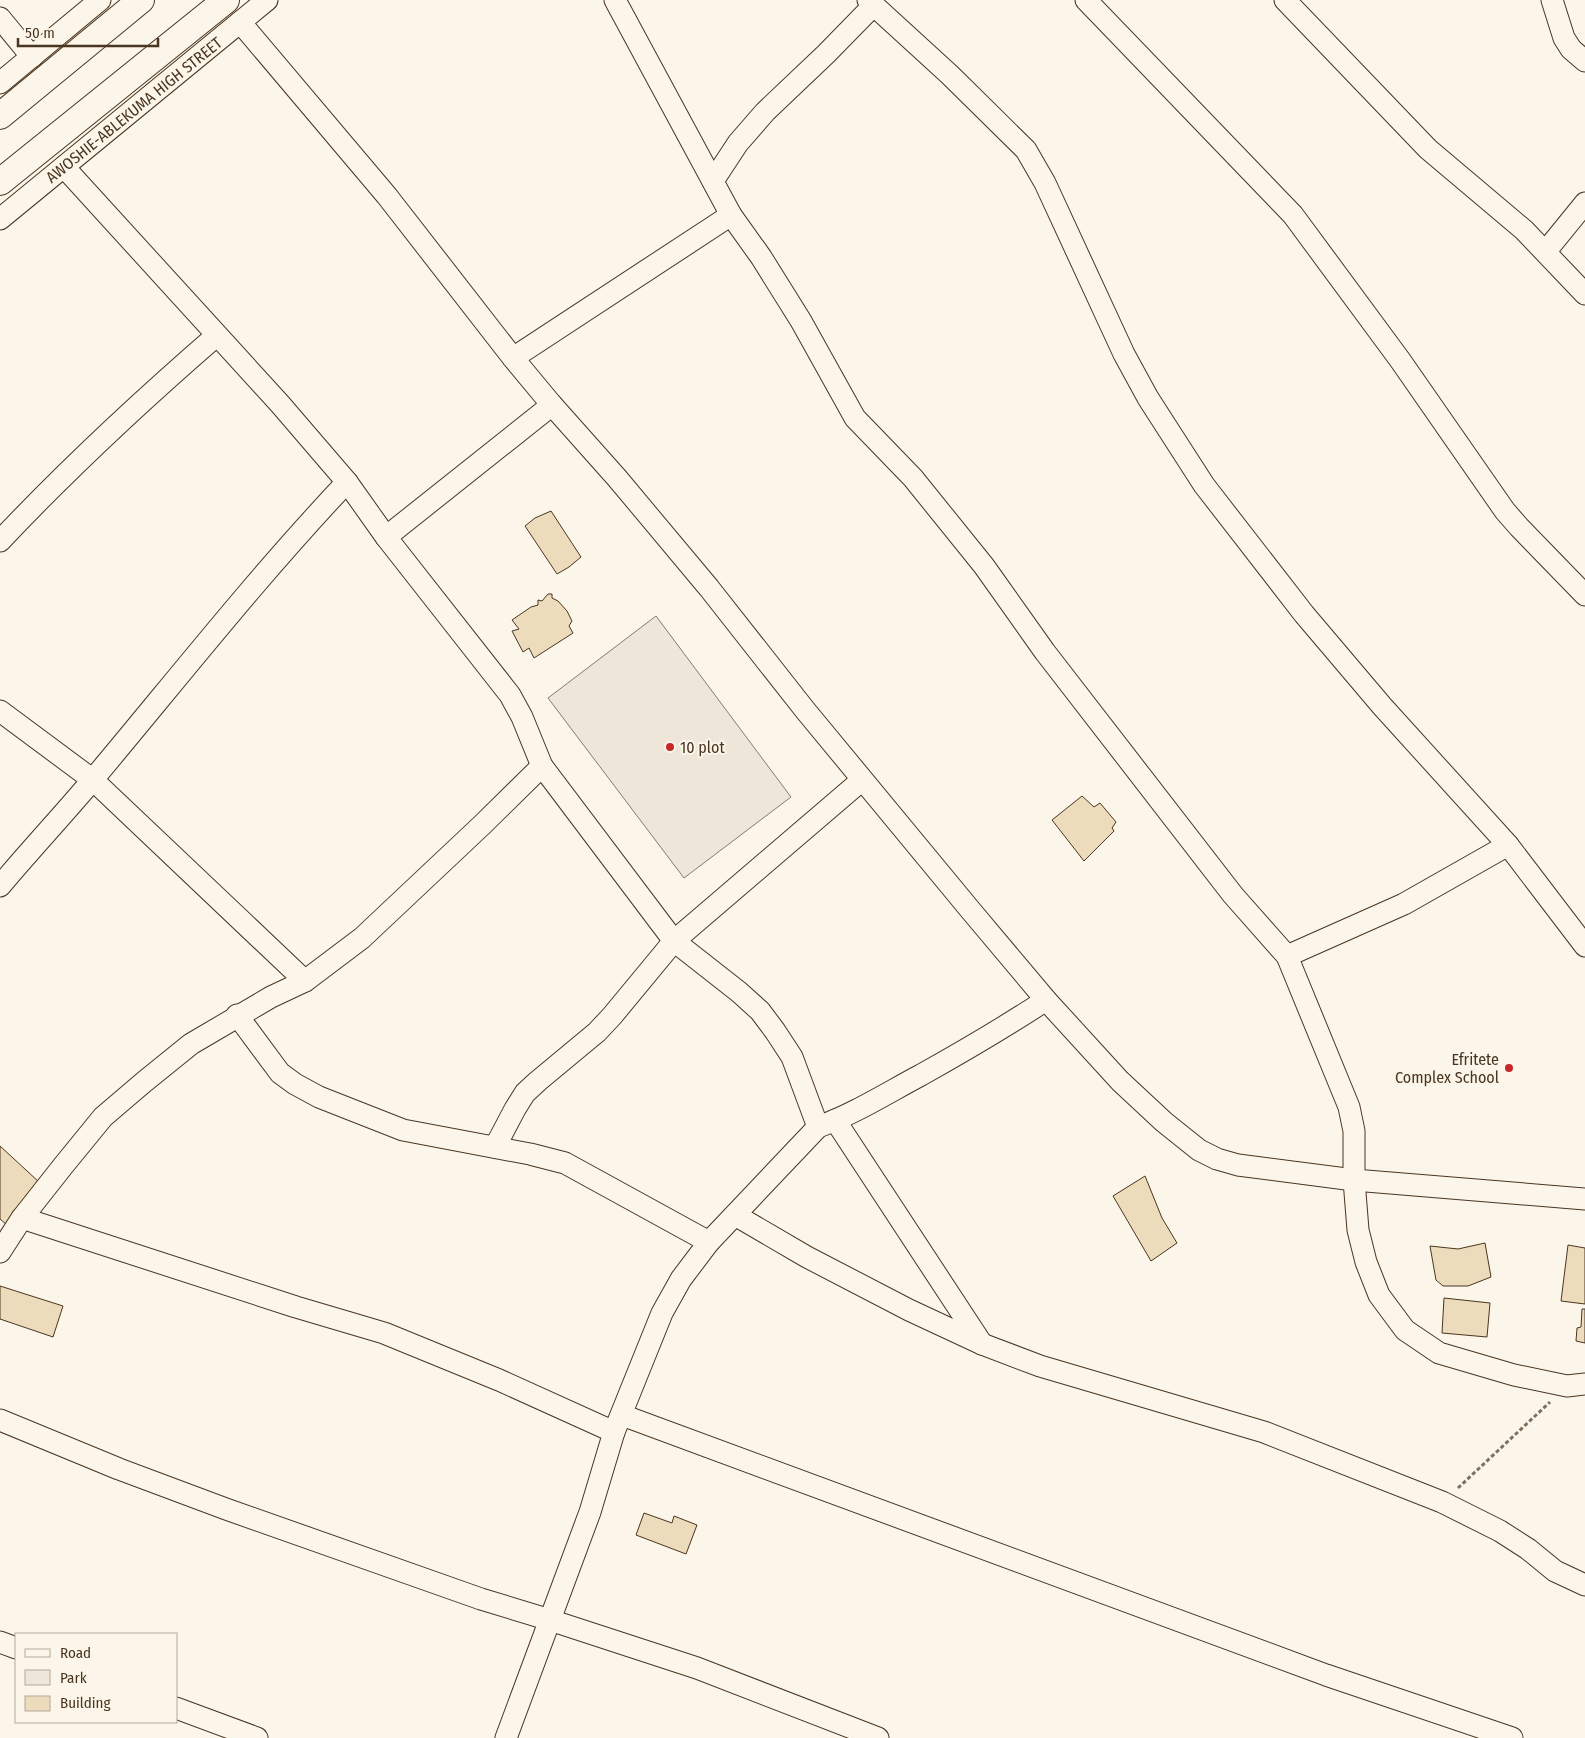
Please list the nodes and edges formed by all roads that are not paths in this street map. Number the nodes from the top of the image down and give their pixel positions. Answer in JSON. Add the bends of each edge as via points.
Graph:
{"nodes":[{"id":1,"x":100,"y":0,"type":"edge"},
{"id":2,"x":142,"y":0,"type":"edge"},
{"id":3,"x":226,"y":0,"type":"edge"},
{"id":4,"x":267,"y":0,"type":"edge"},
{"id":5,"x":615,"y":0,"type":"edge"},
{"id":6,"x":1086,"y":0,"type":"edge"},
{"id":7,"x":1285,"y":0,"type":"edge"},
{"id":8,"x":1552,"y":0,"type":"edge"},
{"id":9,"x":870,"y":3,"type":"edge"},
{"id":10,"x":0,"y":18,"type":"edge"},
{"id":11,"x":240,"y":22,"type":"junction"},
{"id":12,"x":32,"y":57,"type":"junction"},
{"id":13,"x":1585,"y":61,"type":"edge"},
{"id":14,"x":0,"y":83,"type":"edge"},
{"id":15,"x":0,"y":116,"type":"edge"},
{"id":16,"x":64,"y":167,"type":"junction"},
{"id":17,"x":713,"y":181,"type":"junction"},
{"id":18,"x":0,"y":182,"type":"edge"},
{"id":19,"x":1585,"y":203,"type":"edge"},
{"id":20,"x":731,"y":215,"type":"junction"},
{"id":21,"x":0,"y":219,"type":"edge"},
{"id":22,"x":1546,"y":251,"type":"junction"},
{"id":23,"x":1585,"y":294,"type":"edge"},
{"id":24,"x":216,"y":336,"type":"junction"},
{"id":25,"x":513,"y":358,"type":"junction"},
{"id":26,"x":552,"y":405,"type":"junction"},
{"id":27,"x":347,"y":482,"type":"junction"},
{"id":28,"x":386,"y":537,"type":"junction"},
{"id":29,"x":0,"y":541,"type":"edge"},
{"id":30,"x":1585,"y":595,"type":"edge"},
{"id":31,"x":0,"y":711,"type":"edge"},
{"id":32,"x":542,"y":766,"type":"junction"},
{"id":33,"x":93,"y":780,"type":"junction"},
{"id":34,"x":862,"y":780,"type":"junction"},
{"id":35,"x":1508,"y":845,"type":"junction"},
{"id":36,"x":0,"y":886,"type":"edge"},
{"id":37,"x":674,"y":940,"type":"junction"},
{"id":38,"x":1585,"y":946,"type":"edge"},
{"id":39,"x":1287,"y":956,"type":"junction"},
{"id":40,"x":305,"y":981,"type":"junction"},
{"id":41,"x":1046,"y":1000,"type":"junction"},
{"id":42,"x":238,"y":1016,"type":"junction"},
{"id":43,"x":827,"y":1124,"type":"junction"},
{"id":44,"x":495,"y":1147,"type":"junction"},
{"id":45,"x":1354,"y":1180,"type":"junction"},
{"id":46,"x":1585,"y":1199,"type":"edge"},
{"id":47,"x":735,"y":1215,"type":"junction"},
{"id":48,"x":22,"y":1218,"type":"junction"},
{"id":49,"x":709,"y":1242,"type":"junction"},
{"id":50,"x":0,"y":1252,"type":"edge"},
{"id":51,"x":982,"y":1344,"type":"junction"},
{"id":52,"x":1576,"y":1385,"type":"edge"},
{"id":53,"x":0,"y":1420,"type":"edge"},
{"id":54,"x":618,"y":1423,"type":"junction"},
{"id":55,"x":1585,"y":1585,"type":"edge"},
{"id":56,"x":550,"y":1620,"type":"junction"},
{"id":57,"x":0,"y":1642,"type":"edge"},
{"id":58,"x":15,"y":1648,"type":"edge"},
{"id":59,"x":178,"y":1709,"type":"edge"},
{"id":60,"x":257,"y":1738,"type":"edge"},
{"id":61,"x":506,"y":1738,"type":"edge"},
{"id":62,"x":878,"y":1738,"type":"edge"},
{"id":63,"x":1512,"y":1738,"type":"edge"}],
"edges":[{"from":1,"to":12,"type":"street"},
{"from":2,"to":15,"type":"main road"},
{"from":3,"to":18,"type":"main road","name":"AWOSHIE-ABLEKUMA HIGH STREET"},
{"from":4,"to":11,"type":"street","name":"AWOSHIE-ABLEKUMA HIGH STREET"},
{"from":5,"to":17,"type":"street"},
{"from":6,"to":30,"type":"street","via":[[1293,215],[1400,360],[1505,511]]},
{"from":7,"to":22,"type":"street","via":[[1428,149]]},
{"from":8,"to":13,"type":"street","via":[[1564,38]]},
{"from":9,"to":17,"type":"street","via":[[826,54],[765,112],[738,143]]},
{"from":9,"to":35,"type":"street","via":[[1026,150],[1045,183],[1124,354],[1204,485],[1317,630]]},
{"from":10,"to":12,"type":"street"},
{"from":11,"to":16,"type":"street","name":"AWOSHIE-ABLEKUMA HIGH STREET"},
{"from":11,"to":25,"type":"street","via":[[388,196]]},
{"from":12,"to":14,"type":"street"},
{"from":16,"to":21,"type":"street","name":"AWOSHIE-ABLEKUMA HIGH STREET"},
{"from":16,"to":24,"type":"street"},
{"from":17,"to":20,"type":"street"},
{"from":19,"to":22,"type":"street"},
{"from":20,"to":25,"type":"street"},
{"from":20,"to":39,"type":"street","via":[[801,321],[855,418],[913,478],[1233,895]]},
{"from":22,"to":23,"type":"street"},
{"from":24,"to":27,"type":"street"},
{"from":24,"to":29,"type":"street","via":[[67,473]]},
{"from":25,"to":26,"type":"street"},
{"from":26,"to":28,"type":"street"},
{"from":26,"to":34,"type":"street","via":[[709,588]]},
{"from":27,"to":28,"type":"street"},
{"from":27,"to":33,"type":"street","via":[[251,588]]},
{"from":28,"to":32,"type":"street","via":[[510,695]]},
{"from":31,"to":33,"type":"street"},
{"from":32,"to":37,"type":"street"},
{"from":32,"to":40,"type":"street","via":[[362,938]]},
{"from":33,"to":36,"type":"street"},
{"from":33,"to":40,"type":"street"},
{"from":34,"to":37,"type":"street"},
{"from":34,"to":41,"type":"street"},
{"from":35,"to":38,"type":"street"},
{"from":35,"to":39,"type":"street","via":[[1404,904]]},
{"from":37,"to":43,"type":"street","via":[[760,1011],[792,1057]]},
{"from":37,"to":44,"type":"street","via":[[597,1032],[525,1094]]},
{"from":39,"to":45,"type":"street","via":[[1349,1107],[1354,1131]]},
{"from":40,"to":42,"type":"street"},
{"from":41,"to":43,"type":"street","via":[[961,1053]]},
{"from":41,"to":45,"type":"street","via":[[1120,1080],[1199,1150],[1238,1165]]},
{"from":42,"to":44,"type":"street","via":[[280,1073],[319,1097],[403,1130]]},
{"from":42,"to":48,"type":"street","via":[[192,1044],[103,1117]]},
{"from":43,"to":47,"type":"street"},
{"from":43,"to":51,"type":"street"},
{"from":44,"to":49,"type":"street","via":[[565,1163]]},
{"from":45,"to":46,"type":"street"},
{"from":45,"to":52,"type":"street","via":[[1358,1230],[1366,1262],[1379,1295],[1404,1330],[1439,1353],[1514,1375]]},
{"from":47,"to":49,"type":"street"},
{"from":47,"to":51,"type":"street","via":[[909,1310]]},
{"from":48,"to":50,"type":"street"},
{"from":48,"to":54,"type":"street","via":[[393,1337]]},
{"from":49,"to":54,"type":"street","via":[[681,1279],[662,1313]]},
{"from":51,"to":55,"type":"street","via":[[1040,1366],[1264,1432],[1442,1502],[1500,1532],[1555,1571]]},
{"from":53,"to":56,"type":"street","via":[[226,1509]]},
{"from":54,"to":56,"type":"street","via":[[590,1512]]},
{"from":54,"to":63,"type":"street"},
{"from":56,"to":61,"type":"street"},
{"from":56,"to":62,"type":"street","via":[[697,1668]]},
{"from":57,"to":58,"type":"street"},
{"from":59,"to":60,"type":"street"}]}
